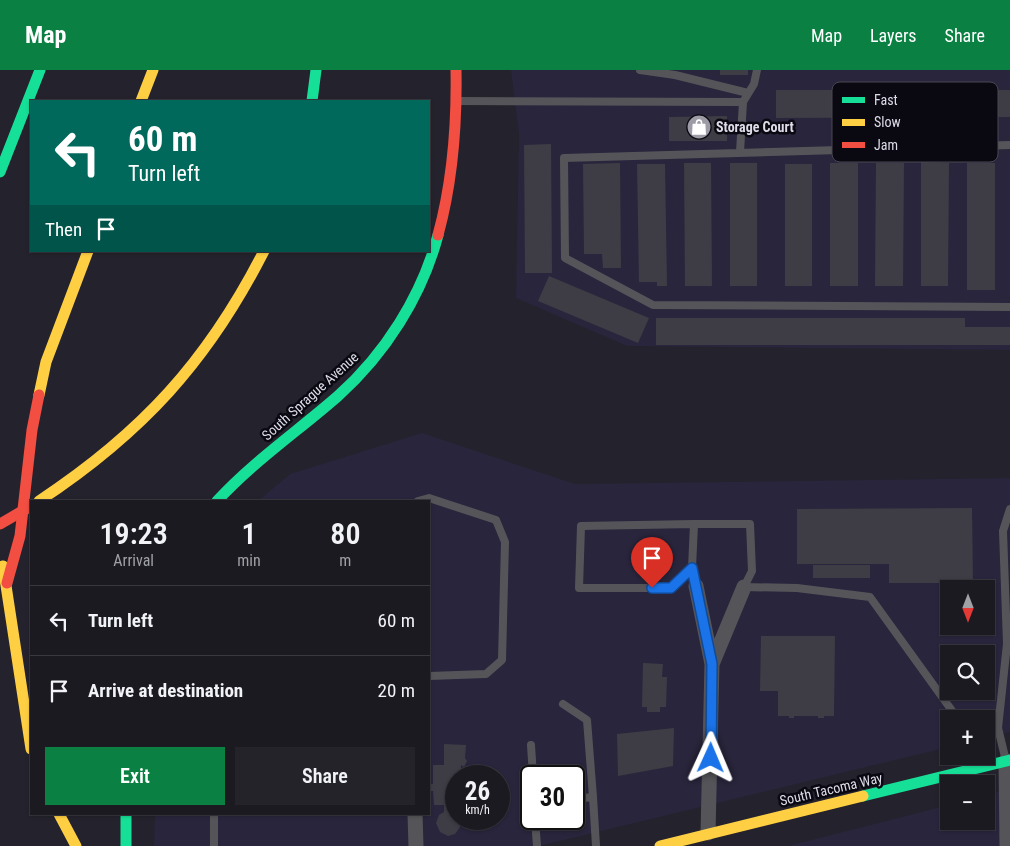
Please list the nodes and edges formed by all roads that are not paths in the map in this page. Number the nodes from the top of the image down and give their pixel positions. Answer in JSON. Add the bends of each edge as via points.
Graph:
{"nodes":[{"id":1,"x":40,"y":70,"type":"edge"},
{"id":2,"x":153,"y":70,"type":"edge"},
{"id":3,"x":316,"y":70,"type":"edge"},
{"id":4,"x":456,"y":70,"type":"edge"},
{"id":5,"x":640,"y":70,"type":"edge"},
{"id":6,"x":757,"y":70,"type":"edge"},
{"id":7,"x":748,"y":93,"type":"junction"},
{"id":8,"x":141,"y":100,"type":"edge"},
{"id":9,"x":312,"y":100,"type":"edge"},
{"id":10,"x":457,"y":101,"type":"junction"},
{"id":11,"x":743,"y":102,"type":"junction"},
{"id":12,"x":832,"y":150,"type":"edge"},
{"id":13,"x":740,"y":152,"type":"junction"},
{"id":14,"x":0,"y":172,"type":"edge"},
{"id":15,"x":88,"y":252,"type":"edge"},
{"id":16,"x":264,"y":252,"type":"edge"},
{"id":17,"x":1010,"y":307,"type":"edge"},
{"id":18,"x":41,"y":500,"type":"edge"},
{"id":19,"x":218,"y":500,"type":"edge"},
{"id":20,"x":422,"y":500,"type":"edge"},
{"id":21,"x":30,"y":507,"type":"edge"},
{"id":22,"x":1010,"y":509,"type":"edge"},
{"id":23,"x":0,"y":524,"type":"edge"},
{"id":24,"x":694,"y":524,"type":"junction"},
{"id":25,"x":0,"y":554,"type":"edge"},
{"id":26,"x":692,"y":568,"type":"junction"},
{"id":27,"x":7,"y":583,"type":"junction"},
{"id":28,"x":696,"y":586,"type":"joint"},
{"id":29,"x":744,"y":587,"type":"junction"},
{"id":30,"x":1008,"y":644,"type":"edge"},
{"id":31,"x":712,"y":664,"type":"junction"},
{"id":32,"x":430,"y":676,"type":"edge"},
{"id":33,"x":563,"y":704,"type":"dead end"},
{"id":34,"x":952,"y":710,"type":"edge"},
{"id":35,"x":30,"y":743,"type":"edge"},
{"id":36,"x":531,"y":745,"type":"dead end"},
{"id":37,"x":1008,"y":761,"type":"edge"},
{"id":38,"x":532,"y":765,"type":"edge"},
{"id":39,"x":593,"y":798,"type":"junction"},
{"id":40,"x":585,"y":799,"type":"edge"},
{"id":41,"x":60,"y":815,"type":"edge"},
{"id":42,"x":126,"y":815,"type":"edge"},
{"id":43,"x":214,"y":815,"type":"edge"},
{"id":44,"x":415,"y":815,"type":"edge"},
{"id":45,"x":536,"y":830,"type":"edge"},
{"id":46,"x":707,"y":840,"type":"edge"},
{"id":47,"x":76,"y":846,"type":"edge"},
{"id":48,"x":126,"y":846,"type":"edge"},
{"id":49,"x":214,"y":846,"type":"edge"},
{"id":50,"x":416,"y":846,"type":"edge"},
{"id":51,"x":537,"y":846,"type":"edge"},
{"id":52,"x":596,"y":846,"type":"edge"},
{"id":53,"x":660,"y":846,"type":"edge"},
{"id":54,"x":1007,"y":846,"type":"edge"}],
"edges":[{"from":1,"to":14,"type":"main road"},
{"from":2,"to":8,"type":"main road"},
{"from":3,"to":9,"type":"main road"},
{"from":4,"to":10,"type":"main road","name":"South Sprague Avenue"},
{"from":5,"to":7,"type":"lane"},
{"from":6,"to":7,"type":"lane"},
{"from":7,"to":11,"type":"lane"},
{"from":10,"to":11,"type":"lane"},
{"from":10,"to":19,"type":"main road","name":"South Sprague Avenue","via":[[455,156],[444,220],[428,265],[404,315],[356,379]]},
{"from":11,"to":13,"type":"lane"},
{"from":12,"to":13,"type":"lane"},
{"from":13,"to":17,"type":"lane","via":[[564,158],[565,258],[653,305]]},
{"from":15,"to":27,"type":"main road","via":[[46,362],[32,430],[20,536]]},
{"from":16,"to":18,"type":"main road","via":[[214,341],[184,378],[152,412],[75,477]]},
{"from":20,"to":32,"type":"lane","via":[[429,498],[496,520],[505,542],[502,660],[486,674]]},
{"from":21,"to":23,"type":"main road","bridge":true},
{"from":22,"to":30,"type":"lane","via":[[1003,531]]},
{"from":24,"to":26,"type":"lane"},
{"from":24,"to":26,"type":"lane","via":[[581,526],[580,588],[671,588]]},
{"from":24,"to":29,"type":"lane","via":[[750,524],[752,571]]},
{"from":25,"to":27,"type":"main road"},
{"from":26,"to":28,"type":"lane"},
{"from":27,"to":35,"type":"main road"},
{"from":28,"to":31,"type":"street"},
{"from":29,"to":31,"type":"street"},
{"from":29,"to":34,"type":"lane","via":[[797,588],[870,597]]},
{"from":30,"to":37,"type":"lane","via":[[998,728]]},
{"from":31,"to":46,"type":"street"},
{"from":33,"to":39,"type":"lane","via":[[587,720]]},
{"from":36,"to":38,"type":"lane"},
{"from":37,"to":46,"type":"main road","name":"South Tacoma Way","via":[[974,766]]},
{"from":37,"to":54,"type":"street"},
{"from":39,"to":40,"type":"lane"},
{"from":39,"to":52,"type":"lane"},
{"from":41,"to":47,"type":"main road"},
{"from":42,"to":48,"type":"main road"},
{"from":43,"to":49,"type":"lane"},
{"from":44,"to":50,"type":"street"},
{"from":45,"to":51,"type":"lane"},
{"from":46,"to":53,"type":"main road","name":"South Tacoma Way"}]}
